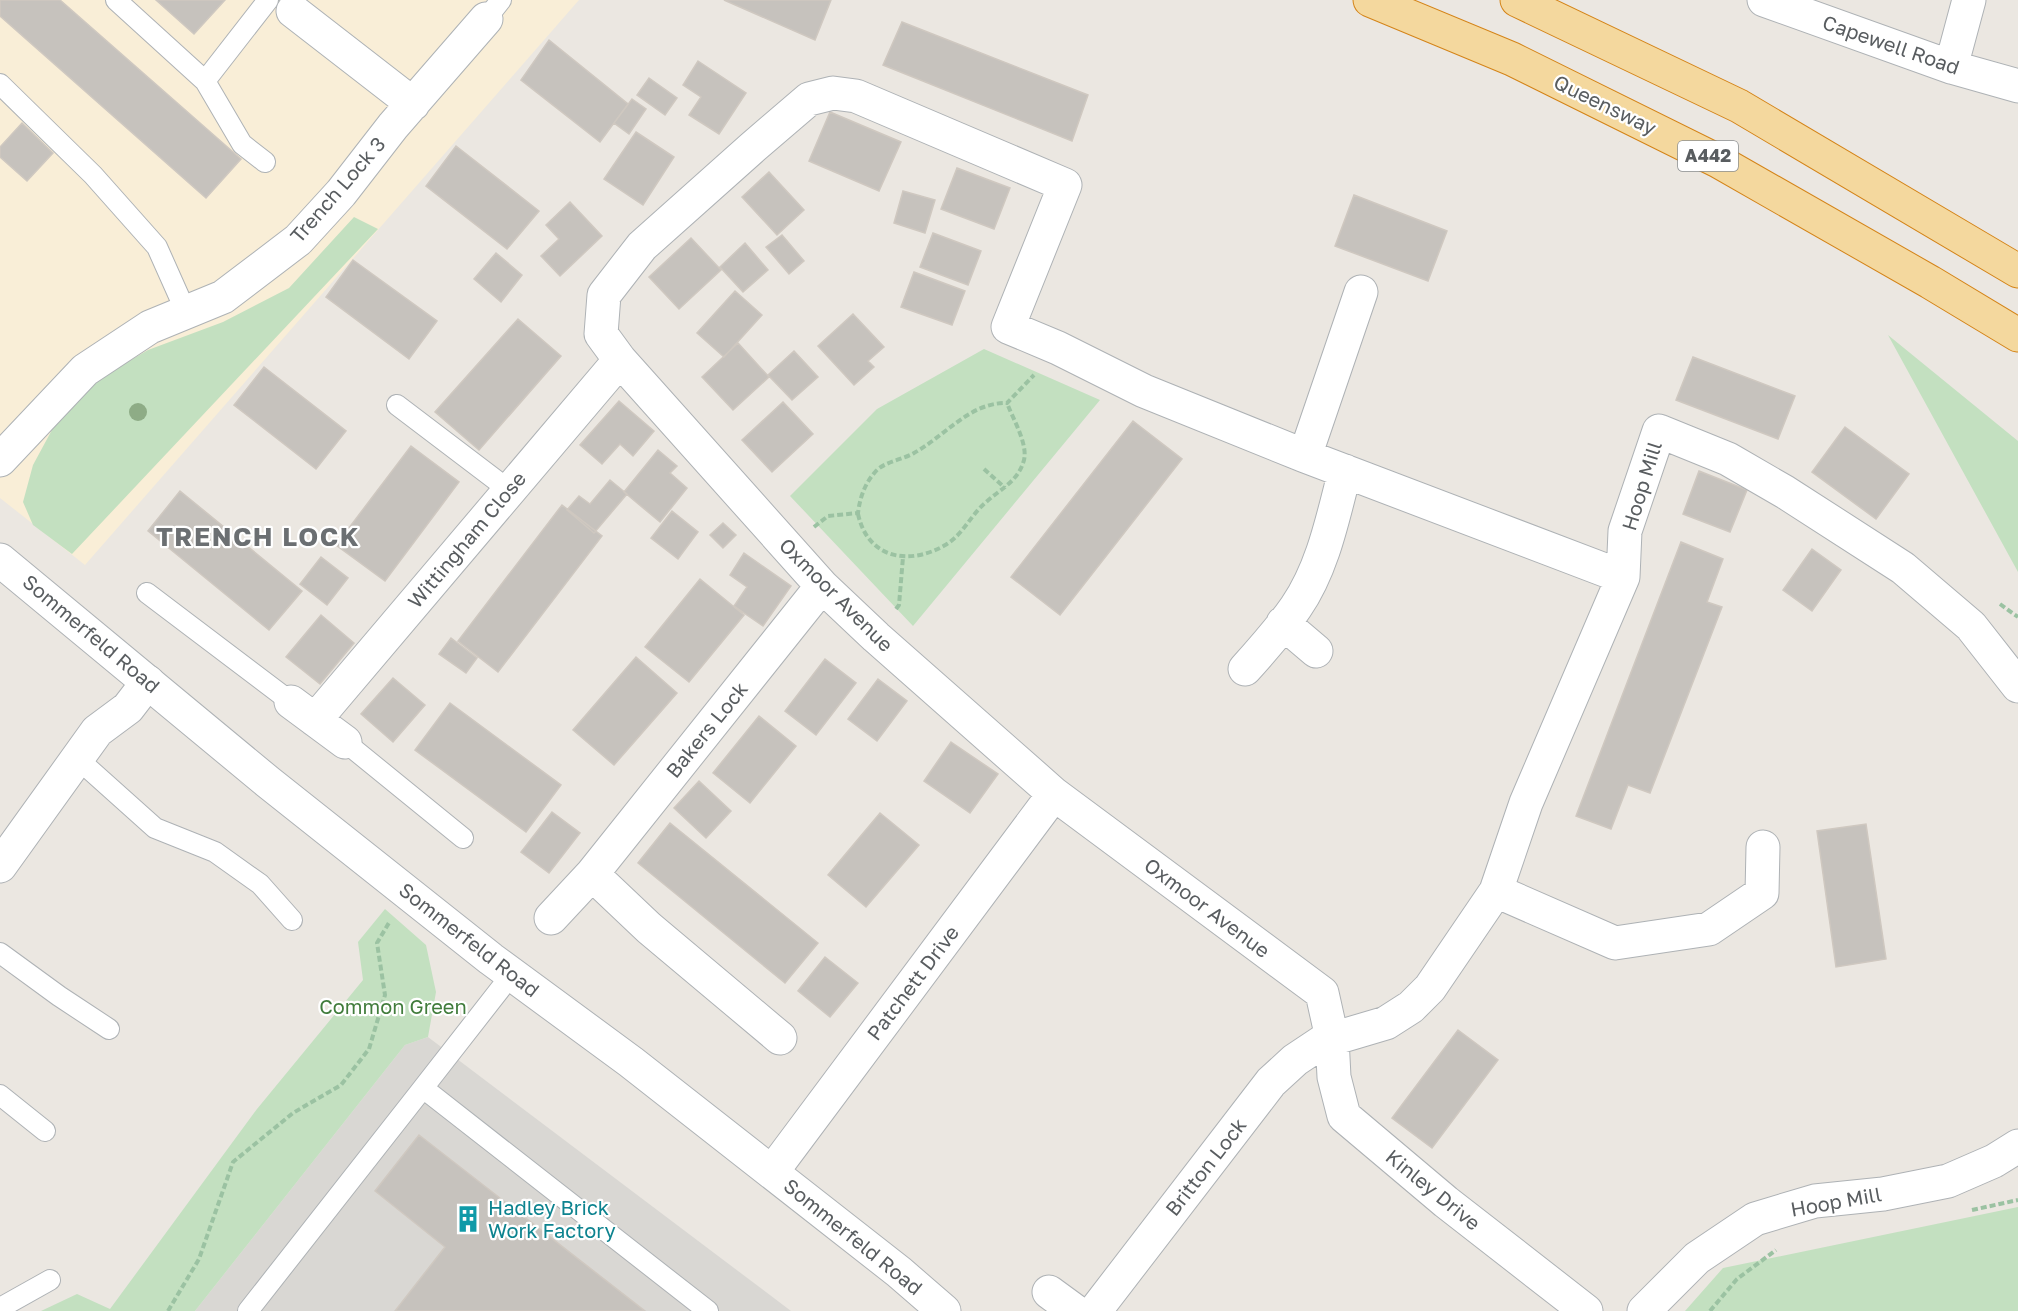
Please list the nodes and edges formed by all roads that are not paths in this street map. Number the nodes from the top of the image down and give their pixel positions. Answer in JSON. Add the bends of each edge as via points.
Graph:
{"nodes":[{"id":1,"x":116,"y":0,"type":"edge"},
{"id":2,"x":1370,"y":0,"type":"edge"},
{"id":3,"x":1517,"y":0,"type":"edge"},
{"id":4,"x":1764,"y":0,"type":"edge"},
{"id":5,"x":1969,"y":0,"type":"edge"},
{"id":6,"x":280,"y":6,"type":"edge"},
{"id":7,"x":494,"y":9,"type":"edge"},
{"id":8,"x":1951,"y":67,"type":"junction"},
{"id":9,"x":205,"y":81,"type":"junction"},
{"id":10,"x":0,"y":84,"type":"edge"},
{"id":11,"x":2018,"y":86,"type":"edge"},
{"id":12,"x":413,"y":104,"type":"junction"},
{"id":13,"x":265,"y":162,"type":"dead end"},
{"id":14,"x":2018,"y":271,"type":"edge"},
{"id":15,"x":1360,"y":292,"type":"dead end"},
{"id":16,"x":186,"y":312,"type":"junction"},
{"id":17,"x":2012,"y":333,"type":"edge"},
{"id":18,"x":620,"y":360,"type":"junction"},
{"id":19,"x":396,"y":405,"type":"dead end"},
{"id":20,"x":1305,"y":456,"type":"junction"},
{"id":21,"x":0,"y":460,"type":"edge"},
{"id":22,"x":1345,"y":471,"type":"junction"},
{"id":23,"x":509,"y":490,"type":"junction"},
{"id":24,"x":0,"y":560,"type":"edge"},
{"id":25,"x":1623,"y":577,"type":"junction"},
{"id":26,"x":822,"y":586,"type":"junction"},
{"id":27,"x":147,"y":592,"type":"dead end"},
{"id":28,"x":1283,"y":623,"type":"junction"},
{"id":29,"x":1316,"y":651,"type":"dead end"},
{"id":30,"x":1245,"y":669,"type":"dead end"},
{"id":31,"x":148,"y":682,"type":"junction"},
{"id":32,"x":2018,"y":686,"type":"edge"},
{"id":33,"x":303,"y":711,"type":"junction"},
{"id":34,"x":345,"y":742,"type":"joint"},
{"id":35,"x":78,"y":759,"type":"junction"},
{"id":36,"x":1054,"y":795,"type":"junction"},
{"id":37,"x":463,"y":838,"type":"dead end"},
{"id":38,"x":1762,"y":848,"type":"dead end"},
{"id":39,"x":0,"y":866,"type":"edge"},
{"id":40,"x":592,"y":874,"type":"junction"},
{"id":41,"x":1496,"y":891,"type":"junction"},
{"id":42,"x":551,"y":918,"type":"dead end"},
{"id":43,"x":292,"y":920,"type":"dead end"},
{"id":44,"x":0,"y":953,"type":"edge"},
{"id":45,"x":512,"y":974,"type":"junction"},
{"id":46,"x":109,"y":1029,"type":"dead end"},
{"id":47,"x":780,"y":1038,"type":"dead end"},
{"id":48,"x":1332,"y":1038,"type":"junction"},
{"id":49,"x":423,"y":1088,"type":"junction"},
{"id":50,"x":0,"y":1095,"type":"edge"},
{"id":51,"x":45,"y":1131,"type":"dead end"},
{"id":52,"x":2018,"y":1146,"type":"edge"},
{"id":53,"x":772,"y":1172,"type":"junction"},
{"id":54,"x":50,"y":1280,"type":"dead end"},
{"id":55,"x":1049,"y":1292,"type":"dead end"},
{"id":56,"x":0,"y":1308,"type":"edge"},
{"id":57,"x":248,"y":1311,"type":"edge"},
{"id":58,"x":708,"y":1311,"type":"edge"},
{"id":59,"x":944,"y":1311,"type":"edge"},
{"id":60,"x":1075,"y":1311,"type":"edge"},
{"id":61,"x":1095,"y":1311,"type":"edge"},
{"id":62,"x":1586,"y":1311,"type":"edge"},
{"id":63,"x":1644,"y":1311,"type":"edge"}],
"edges":[{"from":1,"to":9,"type":"lane"},
{"from":2,"to":17,"type":"highway","name":"Queensway","number":"A442","via":[[1512,59],[1718,161]]},
{"from":3,"to":14,"type":"highway","via":[[1739,106]]},
{"from":4,"to":8,"type":"street","name":"Capewell Road"},
{"from":5,"to":8,"type":"street"},
{"from":6,"to":9,"type":"lane"},
{"from":6,"to":12,"type":"street"},
{"from":7,"to":12,"type":"street","name":"Trench Lock 3"},
{"from":8,"to":11,"type":"street","name":"Capewell Road"},
{"from":9,"to":13,"type":"lane","via":[[242,144]]},
{"from":10,"to":16,"type":"lane","via":[[93,175],[157,247]]},
{"from":12,"to":16,"type":"street","name":"Trench Lock 3","via":[[298,240],[223,297]]},
{"from":15,"to":20,"type":"street"},
{"from":16,"to":21,"type":"street","name":"Trench Lock 3","via":[[150,327],[85,370]]},
{"from":18,"to":20,"type":"street","name":"Oxmoor Avenue","via":[[601,333],[604,295],[642,246],[809,99],[833,93],[856,96],[1065,184],[1008,327],[1143,391]]},
{"from":18,"to":23,"type":"street","name":"Wittingham Close"},
{"from":18,"to":26,"type":"street","name":"Oxmoor Avenue"},
{"from":19,"to":23,"type":"lane"},
{"from":20,"to":22,"type":"street"},
{"from":22,"to":25,"type":"street"},
{"from":22,"to":28,"type":"street","via":[[1311,581]]},
{"from":23,"to":33,"type":"street","name":"Wittingham Close"},
{"from":24,"to":31,"type":"street","name":"Sommerfeld Road"},
{"from":25,"to":32,"type":"street","name":"Hoop Mill","via":[[1625,531],[1659,431],[1728,459],[1902,568],[1971,626]]},
{"from":25,"to":41,"type":"street","name":"Hoop Mill","via":[[1526,803]]},
{"from":26,"to":36,"type":"street","name":"Oxmoor Avenue"},
{"from":26,"to":40,"type":"street","name":"Bakers Lock"},
{"from":27,"to":33,"type":"lane"},
{"from":28,"to":29,"type":"street"},
{"from":28,"to":30,"type":"street"},
{"from":31,"to":35,"type":"street","via":[[128,708],[98,731]]},
{"from":31,"to":45,"type":"street","name":"Sommerfeld Road"},
{"from":33,"to":34,"type":"street"},
{"from":34,"to":37,"type":"lane"},
{"from":35,"to":39,"type":"street"},
{"from":35,"to":43,"type":"lane","via":[[155,828],[215,852],[260,884]]},
{"from":36,"to":48,"type":"street","name":"Oxmoor Avenue","via":[[1322,993]]},
{"from":36,"to":53,"type":"street","name":"Patchett Drive"},
{"from":38,"to":41,"type":"street","via":[[1762,893],[1709,929],[1615,943]]},
{"from":40,"to":42,"type":"street","name":"Bakers Lock"},
{"from":40,"to":47,"type":"street","via":[[649,928]]},
{"from":41,"to":48,"type":"street","name":"Hoop Mill","via":[[1430,988],[1412,1007],[1386,1023]]},
{"from":44,"to":46,"type":"lane"},
{"from":45,"to":49,"type":"lane"},
{"from":45,"to":53,"type":"street","name":"Sommerfeld Road"},
{"from":48,"to":61,"type":"street","name":"Britton Lock","via":[[1295,1060],[1271,1082]]},
{"from":48,"to":62,"type":"street","name":"Kinley Drive","via":[[1334,1077],[1344,1116],[1446,1203]]},
{"from":49,"to":57,"type":"lane"},
{"from":49,"to":58,"type":"lane"},
{"from":50,"to":51,"type":"lane"},
{"from":52,"to":63,"type":"street","name":"Hoop Mill","via":[[1948,1181],[1883,1194],[1815,1201],[1755,1219],[1697,1258]]},
{"from":53,"to":59,"type":"street","name":"Sommerfeld Road"},
{"from":54,"to":56,"type":"lane"},
{"from":55,"to":60,"type":"street"}]}
